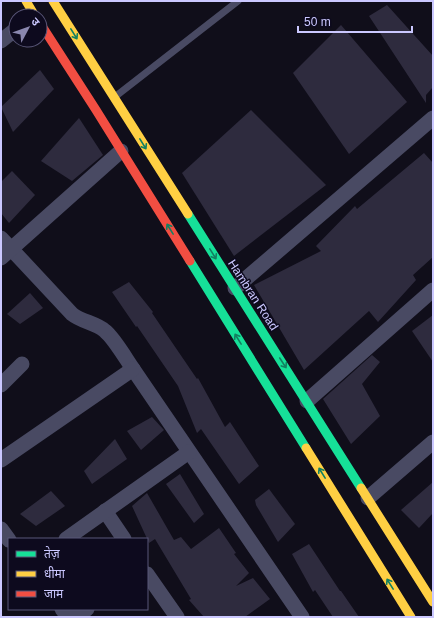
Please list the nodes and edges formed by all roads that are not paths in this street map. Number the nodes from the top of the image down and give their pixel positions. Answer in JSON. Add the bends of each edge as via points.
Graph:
{"nodes":[{"id":1,"x":53,"y":1,"type":"edge"},
{"id":2,"x":238,"y":1,"type":"edge"},
{"id":3,"x":48,"y":36,"type":"edge"},
{"id":4,"x":114,"y":98,"type":"junction"},
{"id":5,"x":96,"y":110,"type":"junction"},
{"id":6,"x":433,"y":118,"type":"edge"},
{"id":7,"x":121,"y":151,"type":"junction"},
{"id":8,"x":4,"y":248,"type":"edge"},
{"id":9,"x":234,"y":288,"type":"junction"},
{"id":10,"x":433,"y":290,"type":"edge"},
{"id":11,"x":22,"y":364,"type":"dead end"},
{"id":12,"x":133,"y":369,"type":"junction"},
{"id":13,"x":1,"y":385,"type":"edge"},
{"id":14,"x":307,"y":401,"type":"junction"},
{"id":15,"x":433,"y":442,"type":"edge"},
{"id":16,"x":189,"y":452,"type":"junction"},
{"id":17,"x":1,"y":460,"type":"edge"},
{"id":18,"x":368,"y":498,"type":"junction"},
{"id":19,"x":105,"y":511,"type":"junction"},
{"id":20,"x":1,"y":529,"type":"edge"},
{"id":21,"x":67,"y":538,"type":"edge"},
{"id":22,"x":123,"y":538,"type":"edge"},
{"id":23,"x":8,"y":539,"type":"edge"},
{"id":24,"x":148,"y":575,"type":"edge"},
{"id":25,"x":433,"y":602,"type":"edge"},
{"id":26,"x":86,"y":610,"type":"edge"},
{"id":27,"x":75,"y":617,"type":"edge"},
{"id":28,"x":177,"y":617,"type":"edge"},
{"id":29,"x":302,"y":617,"type":"edge"},
{"id":30,"x":411,"y":617,"type":"edge"}],
"edges":[{"from":1,"to":4,"type":"main road","name":"Hambran Road","one_way":true},
{"from":2,"to":4,"type":"lane"},
{"from":3,"to":5,"type":"main road"},
{"from":4,"to":5,"type":"street"},
{"from":4,"to":9,"type":"main road","name":"Hambran Road","one_way":true},
{"from":5,"to":7,"type":"main road"},
{"from":6,"to":9,"type":"street"},
{"from":7,"to":8,"type":"street"},
{"from":30,"to":7,"type":"main road","one_way":true},
{"from":8,"to":12,"type":"street","via":[[72,314],[106,332]]},
{"from":9,"to":14,"type":"main road","name":"Hambran Road","one_way":true},
{"from":10,"to":14,"type":"street"},
{"from":11,"to":13,"type":"street"},
{"from":12,"to":16,"type":"street"},
{"from":12,"to":17,"type":"street"},
{"from":14,"to":18,"type":"main road","name":"Hambran Road"},
{"from":15,"to":18,"type":"street"},
{"from":16,"to":19,"type":"street"},
{"from":16,"to":29,"type":"street"},
{"from":18,"to":25,"type":"main road","name":"Hambran Road"},
{"from":19,"to":21,"type":"street"},
{"from":19,"to":22,"type":"street"},
{"from":20,"to":23,"type":"street"},
{"from":24,"to":28,"type":"street"},
{"from":26,"to":27,"type":"street"}]}
